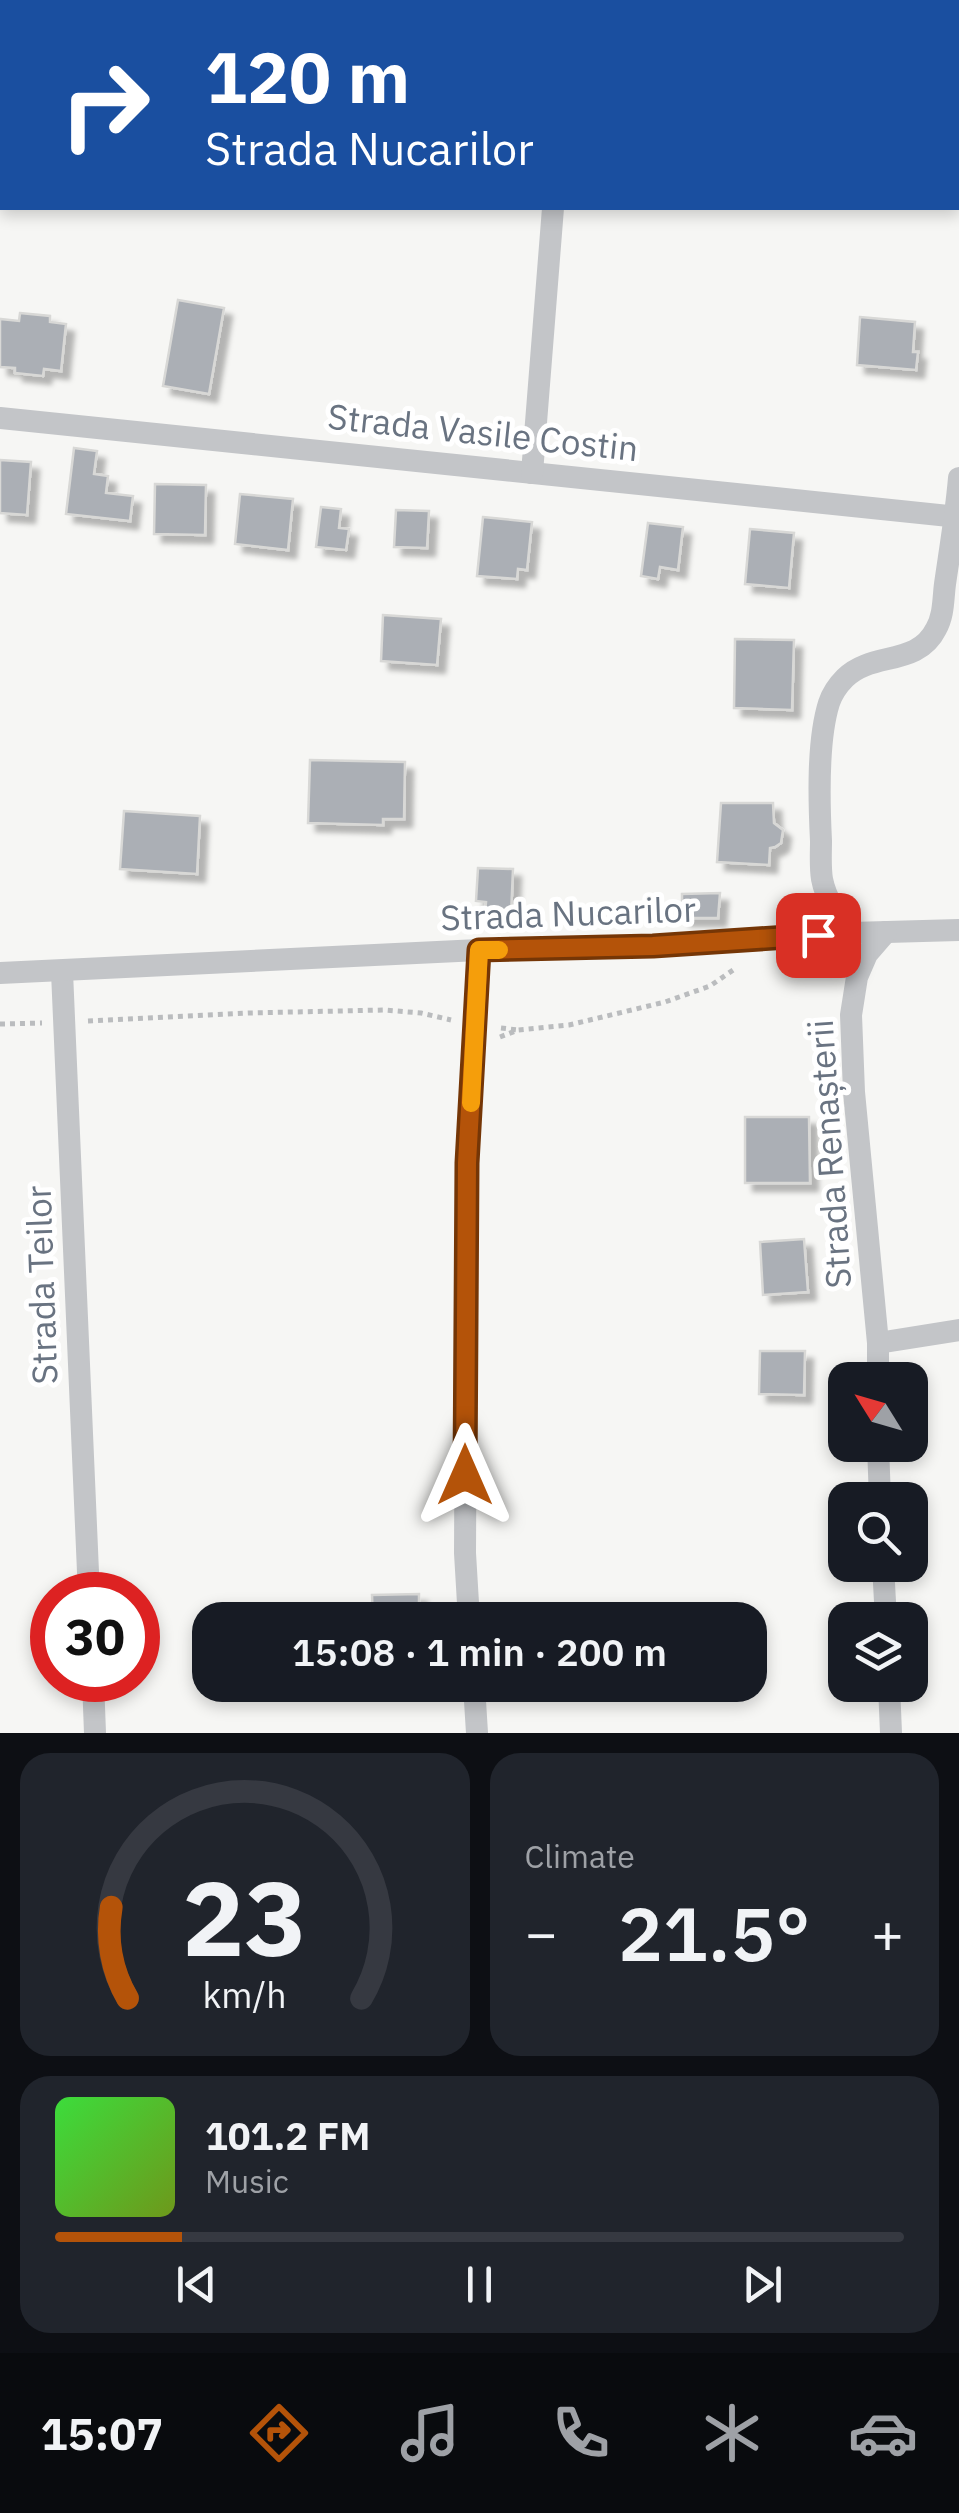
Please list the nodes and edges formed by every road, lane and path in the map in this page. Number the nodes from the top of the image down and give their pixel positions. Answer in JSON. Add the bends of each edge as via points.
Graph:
{"nodes":[{"id":1,"x":554,"y":210,"type":"edge"},
{"id":2,"x":0,"y":418,"type":"edge"},
{"id":3,"x":532,"y":472,"type":"junction"},
{"id":4,"x":959,"y":478,"type":"edge"},
{"id":5,"x":958,"y":517,"type":"edge"},
{"id":6,"x":959,"y":930,"type":"edge"},
{"id":7,"x":886,"y":932,"type":"junction"},
{"id":8,"x":851,"y":933,"type":"junction"},
{"id":9,"x":479,"y":950,"type":"junction"},
{"id":10,"x":745,"y":962,"type":"dead end"},
{"id":11,"x":62,"y":972,"type":"junction"},
{"id":12,"x":0,"y":974,"type":"edge"},
{"id":13,"x":64,"y":1022,"type":"junction"},
{"id":14,"x":0,"y":1024,"type":"edge"},
{"id":15,"x":475,"y":1027,"type":"junction"},
{"id":16,"x":473,"y":1067,"type":"junction"},
{"id":17,"x":959,"y":1330,"type":"edge"},
{"id":18,"x":878,"y":1343,"type":"junction"},
{"id":19,"x":878,"y":1362,"type":"edge"},
{"id":20,"x":88,"y":1572,"type":"edge"},
{"id":21,"x":468,"y":1602,"type":"edge"},
{"id":22,"x":94,"y":1702,"type":"edge"},
{"id":23,"x":475,"y":1702,"type":"edge"},
{"id":24,"x":890,"y":1702,"type":"edge"},
{"id":25,"x":95,"y":1733,"type":"edge"},
{"id":26,"x":478,"y":1733,"type":"edge"},
{"id":27,"x":891,"y":1733,"type":"edge"}],
"edges":[{"from":1,"to":3,"type":"street"},
{"from":2,"to":3,"type":"street","name":"Strada Vasile Costin"},
{"from":3,"to":5,"type":"street","name":"Strada Vasile Costin"},
{"from":4,"to":5,"type":"street"},
{"from":5,"to":8,"type":"street","via":[[936,631],[918,650],[854,669],[830,698],[820,808],[822,880]]},
{"from":6,"to":7,"type":"street","name":"Strada Nucarilor"},
{"from":7,"to":8,"type":"street","name":"Strada Nucarilor"},
{"from":7,"to":18,"type":"street","name":"Strada Renașterii","via":[[866,954],[851,1015]]},
{"from":8,"to":9,"type":"street","name":"Strada Nucarilor"},
{"from":9,"to":11,"type":"street","name":"Strada Nucarilor"},
{"from":9,"to":15,"type":"street"},
{"from":10,"to":16,"type":"path","via":[[710,986],[664,1002],[518,1030],[488,1043]]},
{"from":11,"to":12,"type":"street","name":"Strada Nucarilor"},
{"from":11,"to":13,"type":"street","name":"Strada Teilor"},
{"from":13,"to":14,"type":"path"},
{"from":13,"to":15,"type":"path","via":[[384,1010]]},
{"from":13,"to":20,"type":"street","name":"Strada Teilor"},
{"from":15,"to":16,"type":"street"},
{"from":16,"to":21,"type":"street","via":[[467,1163]]},
{"from":17,"to":18,"type":"street"},
{"from":18,"to":19,"type":"street","name":"Strada Renașterii"},
{"from":22,"to":25,"type":"street"},
{"from":23,"to":26,"type":"street"},
{"from":24,"to":27,"type":"street"}]}
